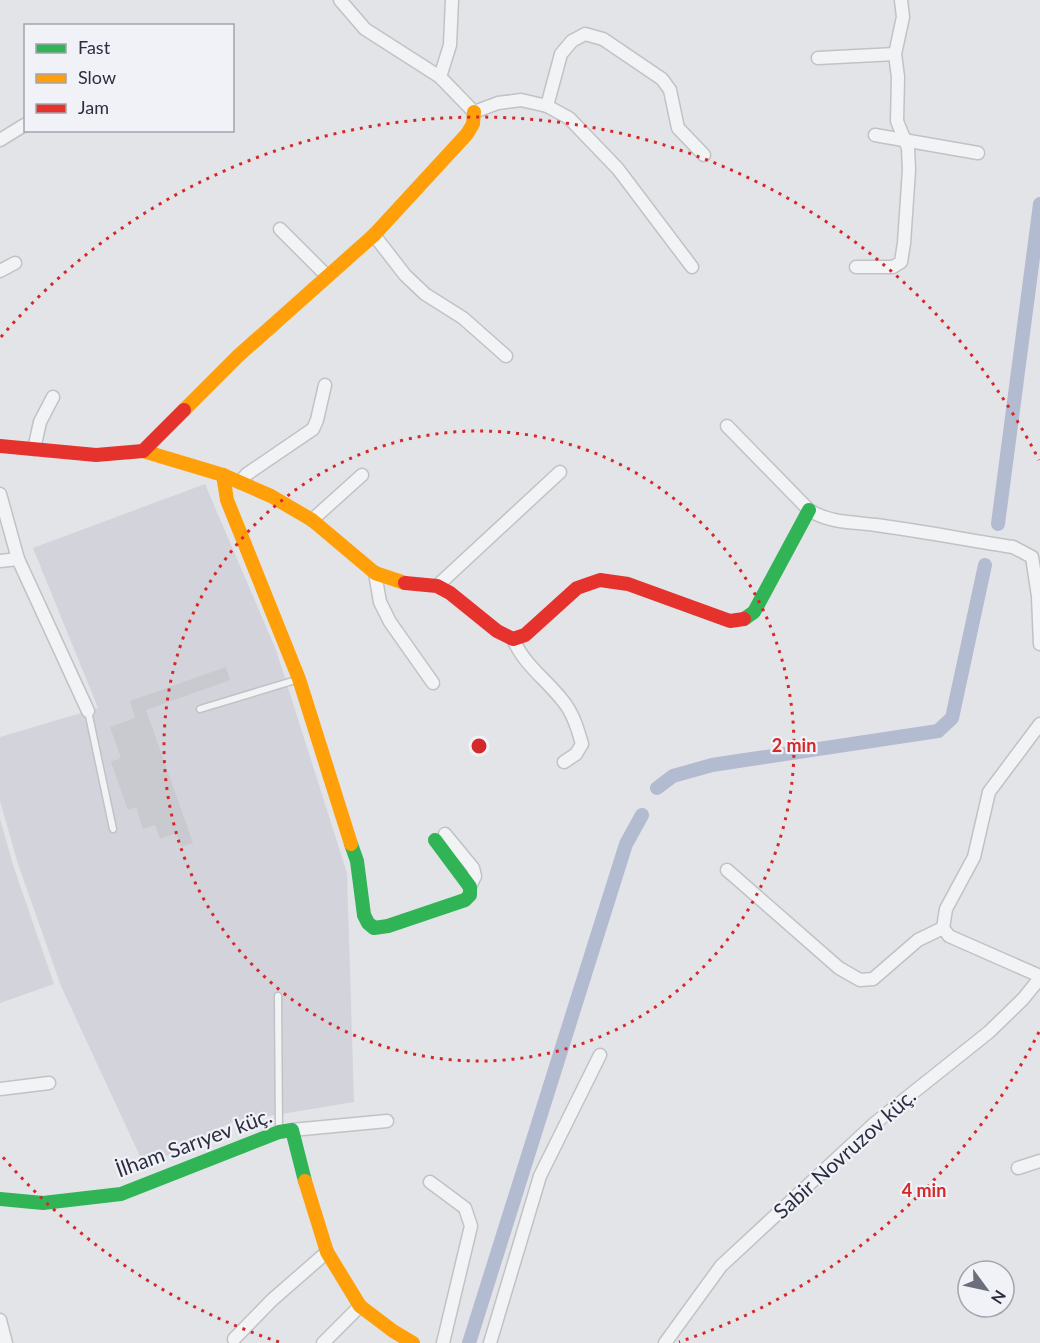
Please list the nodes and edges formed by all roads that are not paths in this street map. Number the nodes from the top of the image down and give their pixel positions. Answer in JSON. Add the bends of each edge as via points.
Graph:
{"nodes":[{"id":1,"x":340,"y":0,"type":"edge"},
{"id":2,"x":452,"y":0,"type":"edge"},
{"id":3,"x":901,"y":0,"type":"edge"},
{"id":4,"x":895,"y":54,"type":"junction"},
{"id":5,"x":818,"y":58,"type":"dead end"},
{"id":6,"x":440,"y":77,"type":"junction"},
{"id":7,"x":547,"y":106,"type":"junction"},
{"id":8,"x":474,"y":112,"type":"junction"},
{"id":9,"x":24,"y":125,"type":"edge"},
{"id":10,"x":875,"y":135,"type":"dead end"},
{"id":11,"x":0,"y":140,"type":"edge"},
{"id":12,"x":904,"y":141,"type":"junction"},
{"id":13,"x":978,"y":153,"type":"dead end"},
{"id":14,"x":704,"y":155,"type":"dead end"},
{"id":15,"x":280,"y":229,"type":"dead end"},
{"id":16,"x":374,"y":235,"type":"junction"},
{"id":17,"x":15,"y":263,"type":"dead end"},
{"id":18,"x":692,"y":267,"type":"dead end"},
{"id":19,"x":856,"y":267,"type":"dead end"},
{"id":20,"x":0,"y":271,"type":"edge"},
{"id":21,"x":327,"y":276,"type":"junction"},
{"id":22,"x":506,"y":356,"type":"dead end"},
{"id":23,"x":325,"y":385,"type":"dead end"},
{"id":24,"x":53,"y":397,"type":"dead end"},
{"id":25,"x":727,"y":426,"type":"dead end"},
{"id":26,"x":0,"y":446,"type":"edge"},
{"id":27,"x":34,"y":449,"type":"junction"},
{"id":28,"x":143,"y":451,"type":"junction"},
{"id":29,"x":560,"y":472,"type":"dead end"},
{"id":30,"x":223,"y":475,"type":"junction"},
{"id":31,"x":362,"y":475,"type":"dead end"},
{"id":32,"x":240,"y":482,"type":"junction"},
{"id":33,"x":0,"y":494,"type":"edge"},
{"id":34,"x":809,"y":510,"type":"junction"},
{"id":35,"x":312,"y":520,"type":"junction"},
{"id":36,"x":18,"y":559,"type":"junction"},
{"id":37,"x":0,"y":561,"type":"edge"},
{"id":38,"x":375,"y":573,"type":"junction"},
{"id":39,"x":437,"y":586,"type":"junction"},
{"id":40,"x":513,"y":639,"type":"junction"},
{"id":41,"x":1040,"y":644,"type":"edge"},
{"id":42,"x":299,"y":679,"type":"junction"},
{"id":43,"x":433,"y":683,"type":"dead end"},
{"id":44,"x":201,"y":709,"type":"dead end"},
{"id":45,"x":88,"y":711,"type":"joint"},
{"id":46,"x":1040,"y":724,"type":"edge"},
{"id":47,"x":564,"y":762,"type":"dead end"},
{"id":48,"x":114,"y":829,"type":"dead end"},
{"id":49,"x":440,"y":837,"type":"dead end"},
{"id":50,"x":727,"y":870,"type":"dead end"},
{"id":51,"x":943,"y":928,"type":"junction"},
{"id":52,"x":1040,"y":977,"type":"edge"},
{"id":53,"x":278,"y":996,"type":"dead end"},
{"id":54,"x":600,"y":1055,"type":"dead end"},
{"id":55,"x":49,"y":1083,"type":"dead end"},
{"id":56,"x":0,"y":1089,"type":"edge"},
{"id":57,"x":387,"y":1121,"type":"dead end"},
{"id":58,"x":285,"y":1131,"type":"junction"},
{"id":59,"x":1040,"y":1161,"type":"edge"},
{"id":60,"x":1018,"y":1168,"type":"dead end"},
{"id":61,"x":430,"y":1182,"type":"dead end"},
{"id":62,"x":0,"y":1199,"type":"edge"},
{"id":63,"x":327,"y":1252,"type":"junction"},
{"id":64,"x":360,"y":1306,"type":"junction"},
{"id":65,"x":0,"y":1320,"type":"edge"},
{"id":66,"x":234,"y":1339,"type":"dead end"},
{"id":67,"x":6,"y":1343,"type":"edge"},
{"id":68,"x":323,"y":1343,"type":"edge"},
{"id":69,"x":413,"y":1343,"type":"edge"},
{"id":70,"x":443,"y":1343,"type":"edge"},
{"id":71,"x":490,"y":1343,"type":"edge"},
{"id":72,"x":665,"y":1343,"type":"edge"}],
"edges":[{"from":1,"to":6,"type":"street","via":[[365,29]]},
{"from":2,"to":6,"type":"street","via":[[450,45]]},
{"from":3,"to":4,"type":"street","via":[[903,17]]},
{"from":4,"to":5,"type":"street"},
{"from":4,"to":12,"type":"street","via":[[897,121]]},
{"from":6,"to":8,"type":"street"},
{"from":7,"to":8,"type":"street","via":[[520,100]]},
{"from":7,"to":14,"type":"street","via":[[561,54],[585,34],[603,39],[662,79],[670,90],[678,128]]},
{"from":7,"to":18,"type":"street","via":[[569,118],[618,169]]},
{"from":8,"to":16,"type":"street","via":[[467,134]]},
{"from":9,"to":11,"type":"street"},
{"from":10,"to":12,"type":"street"},
{"from":12,"to":13,"type":"street"},
{"from":12,"to":19,"type":"street","via":[[909,170],[900,262],[893,267]]},
{"from":15,"to":21,"type":"street"},
{"from":16,"to":21,"type":"street"},
{"from":16,"to":22,"type":"street","via":[[425,294],[463,318]]},
{"from":17,"to":20,"type":"street"},
{"from":21,"to":28,"type":"street","via":[[238,356]]},
{"from":23,"to":32,"type":"street","via":[[313,429]]},
{"from":24,"to":27,"type":"street","via":[[40,422]]},
{"from":25,"to":34,"type":"street"},
{"from":26,"to":27,"type":"street"},
{"from":27,"to":28,"type":"street","via":[[96,455]]},
{"from":28,"to":30,"type":"street"},
{"from":29,"to":39,"type":"street"},
{"from":30,"to":32,"type":"street"},
{"from":30,"to":42,"type":"street","via":[[226,500]]},
{"from":31,"to":35,"type":"street"},
{"from":32,"to":35,"type":"street"},
{"from":33,"to":36,"type":"street"},
{"from":34,"to":40,"type":"street","via":[[754,612],[743,620],[730,621],[628,584],[600,580],[577,588],[525,635]]},
{"from":34,"to":41,"type":"street","via":[[834,521],[1013,547],[1032,557]]},
{"from":35,"to":38,"type":"street"},
{"from":36,"to":37,"type":"street"},
{"from":36,"to":45,"type":"street"},
{"from":38,"to":39,"type":"street","via":[[407,584]]},
{"from":38,"to":43,"type":"street","via":[[380,602],[390,622]]},
{"from":39,"to":40,"type":"street","via":[[496,631]]},
{"from":40,"to":47,"type":"street","via":[[527,663],[565,702],[578,729],[582,744]]},
{"from":42,"to":44,"type":"lane"},
{"from":42,"to":49,"type":"street","via":[[357,861],[364,915],[375,928],[465,900],[470,895],[470,887]]},
{"from":45,"to":48,"type":"lane"},
{"from":46,"to":51,"type":"street","via":[[989,792],[974,857],[946,909]]},
{"from":50,"to":51,"type":"street","via":[[839,968],[860,980],[873,979],[918,939]]},
{"from":51,"to":52,"type":"street","name":"Sabir Novruzov küç.","via":[[949,936]]},
{"from":52,"to":72,"type":"street","name":"Sabir Novruzov küç.","via":[[989,1032],[875,1123],[721,1266]]},
{"from":53,"to":58,"type":"lane"},
{"from":54,"to":71,"type":"street","via":[[540,1176]]},
{"from":55,"to":56,"type":"street"},
{"from":57,"to":58,"type":"street"},
{"from":58,"to":62,"type":"street","name":"İlham Sarıyev küç.","via":[[121,1194],[43,1203]]},
{"from":58,"to":63,"type":"street","name":"İlham Sarıyev küç.","via":[[298,1159]]},
{"from":59,"to":60,"type":"street"},
{"from":61,"to":70,"type":"street","via":[[465,1208],[471,1226]]},
{"from":63,"to":64,"type":"street","name":"İlham Sarıyev küç."},
{"from":63,"to":66,"type":"street"},
{"from":64,"to":68,"type":"street"},
{"from":64,"to":69,"type":"street","name":"İlham Sarıyev küç."},
{"from":65,"to":67,"type":"street"}]}
